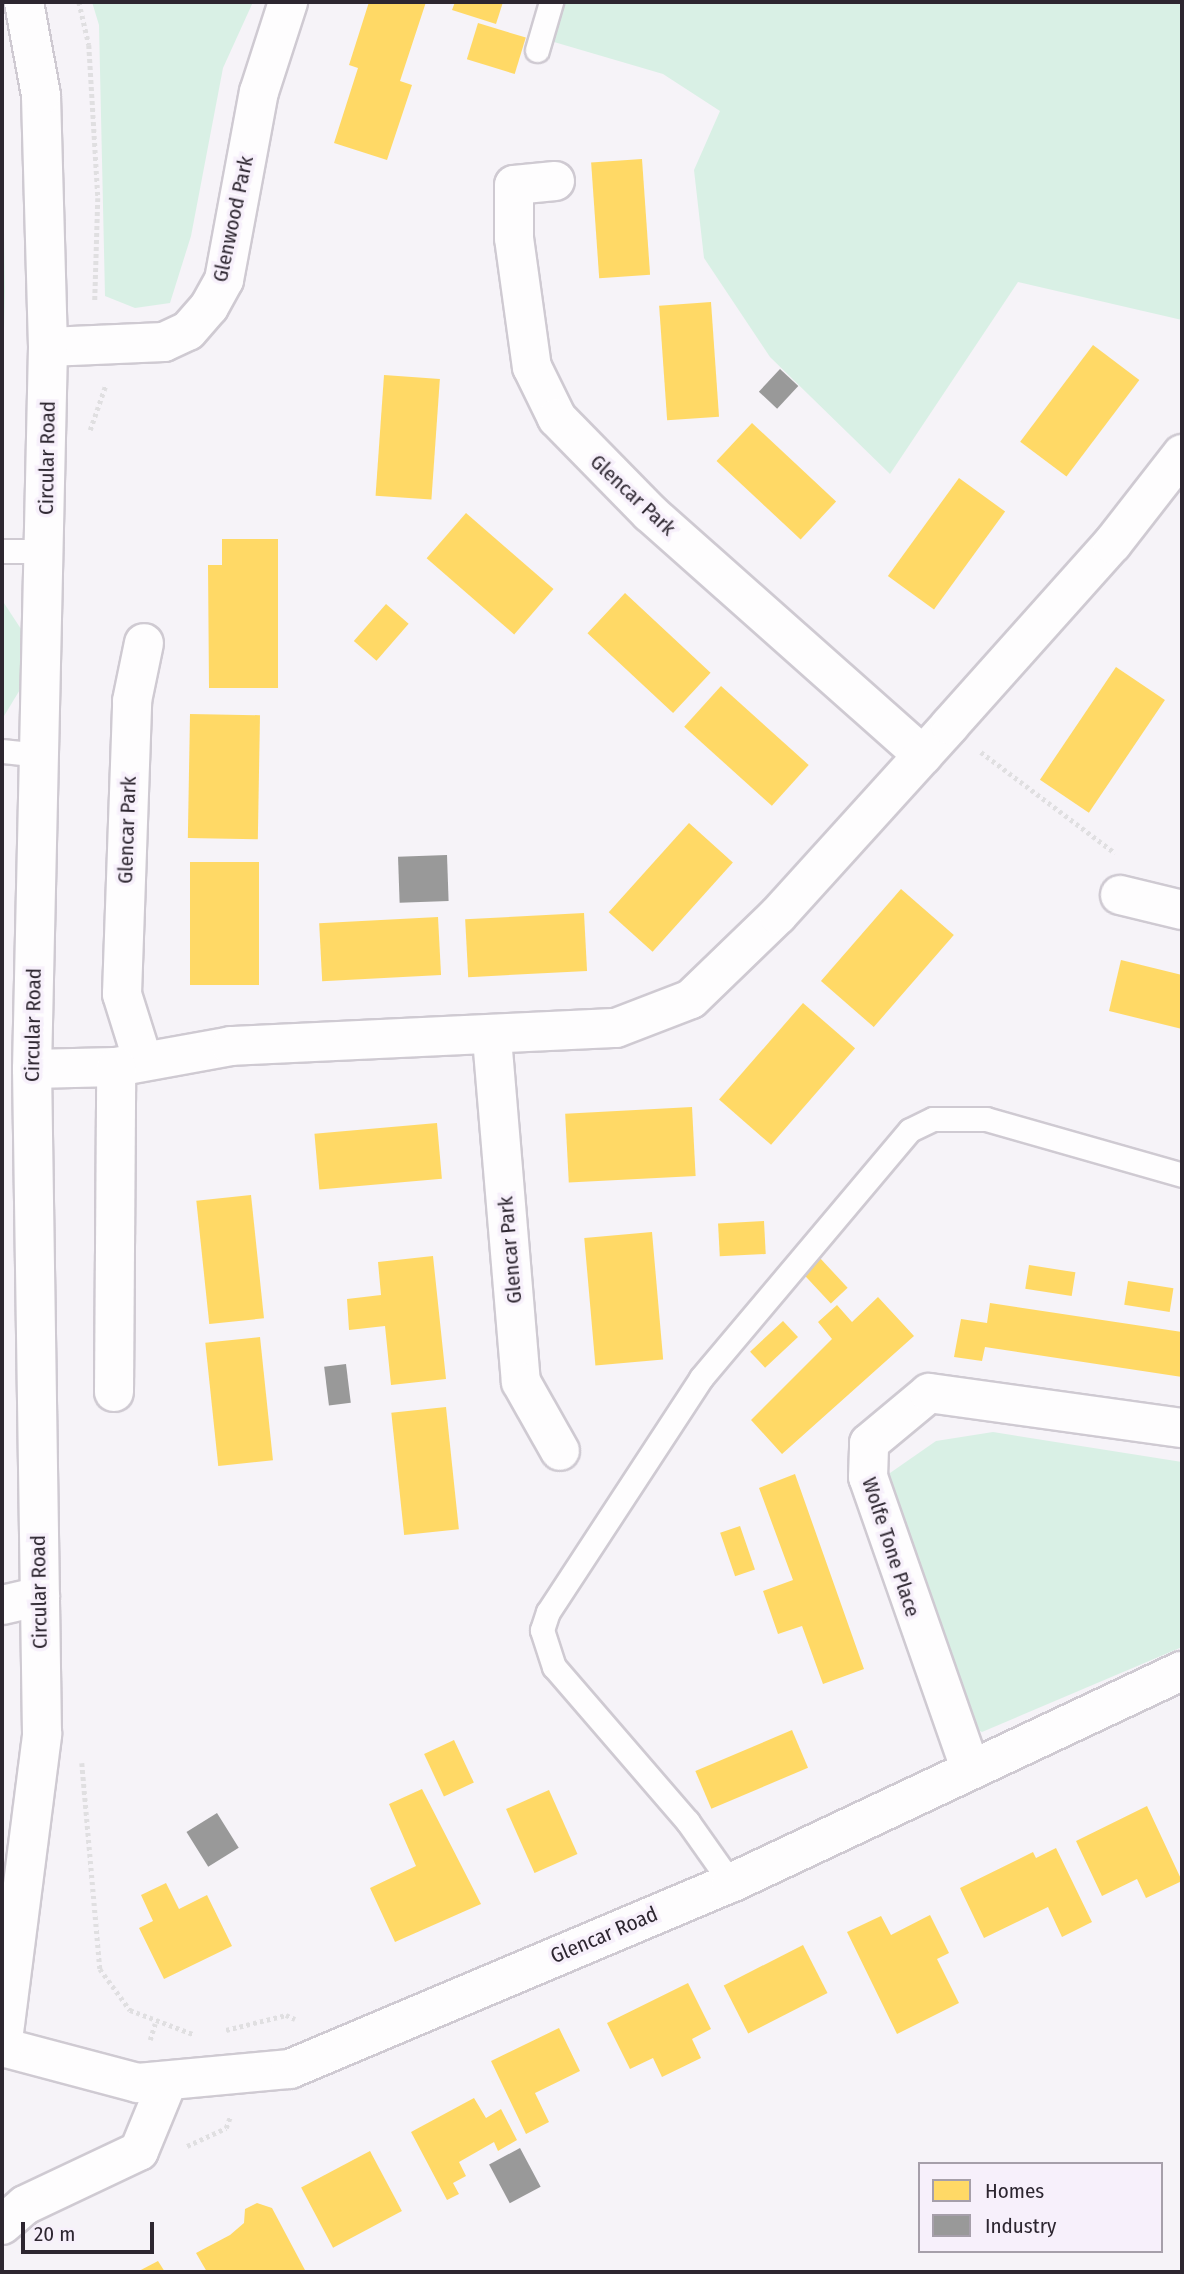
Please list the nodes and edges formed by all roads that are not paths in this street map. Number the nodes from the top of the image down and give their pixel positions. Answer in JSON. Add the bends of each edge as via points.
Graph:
{"nodes":[{"id":1,"x":23,"y":2,"type":"edge"},
{"id":2,"x":288,"y":2,"type":"edge"},
{"id":3,"x":551,"y":2,"type":"edge"},
{"id":4,"x":537,"y":50,"type":"dead end"},
{"id":5,"x":555,"y":181,"type":"dead end"},
{"id":6,"x":48,"y":348,"type":"junction"},
{"id":7,"x":1182,"y":454,"type":"edge"},
{"id":8,"x":2,"y":551,"type":"edge"},
{"id":9,"x":44,"y":551,"type":"junction"},
{"id":10,"x":144,"y":643,"type":"dead end"},
{"id":11,"x":2,"y":751,"type":"edge"},
{"id":12,"x":41,"y":755,"type":"junction"},
{"id":13,"x":923,"y":755,"type":"junction"},
{"id":14,"x":1120,"y":895,"type":"road end"},
{"id":15,"x":1182,"y":910,"type":"edge"},
{"id":16,"x":492,"y":1038,"type":"junction"},
{"id":17,"x":129,"y":1062,"type":"junction"},
{"id":18,"x":32,"y":1069,"type":"junction"},
{"id":19,"x":1182,"y":1175,"type":"edge"},
{"id":20,"x":114,"y":1392,"type":"dead end"},
{"id":21,"x":1182,"y":1428,"type":"edge"},
{"id":22,"x":560,"y":1451,"type":"dead end"},
{"id":23,"x":40,"y":1596,"type":"junction"},
{"id":24,"x":2,"y":1605,"type":"edge"},
{"id":25,"x":1182,"y":1671,"type":"edge"},
{"id":26,"x":970,"y":1768,"type":"junction"},
{"id":27,"x":731,"y":1882,"type":"junction"},
{"id":28,"x":2,"y":2048,"type":"edge"},
{"id":29,"x":167,"y":2083,"type":"junction"},
{"id":30,"x":2,"y":2225,"type":"edge"}],
"edges":[{"from":1,"to":6,"type":"street","name":"Circular Road","via":[[41,95]]},
{"from":2,"to":6,"type":"street","name":"Glenwood Park","via":[[259,92],[224,280],[209,307],[188,331],[164,342]]},
{"from":3,"to":4,"type":"lane"},
{"from":5,"to":13,"type":"street","name":"Glencar Park","via":[[514,186],[513,238],[532,367],[557,418],[650,513]]},
{"from":6,"to":9,"type":"street","name":"Circular Road"},
{"from":7,"to":13,"type":"street","via":[[1112,544]]},
{"from":8,"to":9,"type":"lane"},
{"from":9,"to":12,"type":"street","name":"Circular Road"},
{"from":10,"to":17,"type":"street","name":"Glencar Park","via":[[132,701],[122,994]]},
{"from":11,"to":12,"type":"lane"},
{"from":12,"to":18,"type":"street","name":"Circular Road"},
{"from":13,"to":16,"type":"street","via":[[769,925],[691,999],[616,1028]]},
{"from":14,"to":15,"type":"street"},
{"from":16,"to":17,"type":"street","via":[[231,1046]]},
{"from":16,"to":22,"type":"street","name":"Glencar Park","via":[[521,1382]]},
{"from":17,"to":18,"type":"street"},
{"from":17,"to":20,"type":"street","name":"Glencar Park"},
{"from":18,"to":23,"type":"street","name":"Circular Road"},
{"from":19,"to":27,"type":"lane","via":[[986,1119],[933,1119],[910,1130],[701,1378],[548,1612],[542,1630],[554,1667],[688,1822]]},
{"from":21,"to":26,"type":"street","name":"Wolfe Tone Place","via":[[929,1393],[916,1398],[869,1443],[867,1477]]},
{"from":23,"to":24,"type":"street"},
{"from":23,"to":28,"type":"street","name":"Circular Road","via":[[42,1734]]},
{"from":25,"to":26,"type":"street","name":"Glencar Road"},
{"from":26,"to":27,"type":"street","name":"Glencar Road"},
{"from":27,"to":29,"type":"street","name":"Glencar Road","via":[[290,2069]]},
{"from":28,"to":29,"type":"street","name":"Glencar Road","via":[[108,2077]]},
{"from":29,"to":30,"type":"street","via":[[139,2151],[24,2205]]}]}
